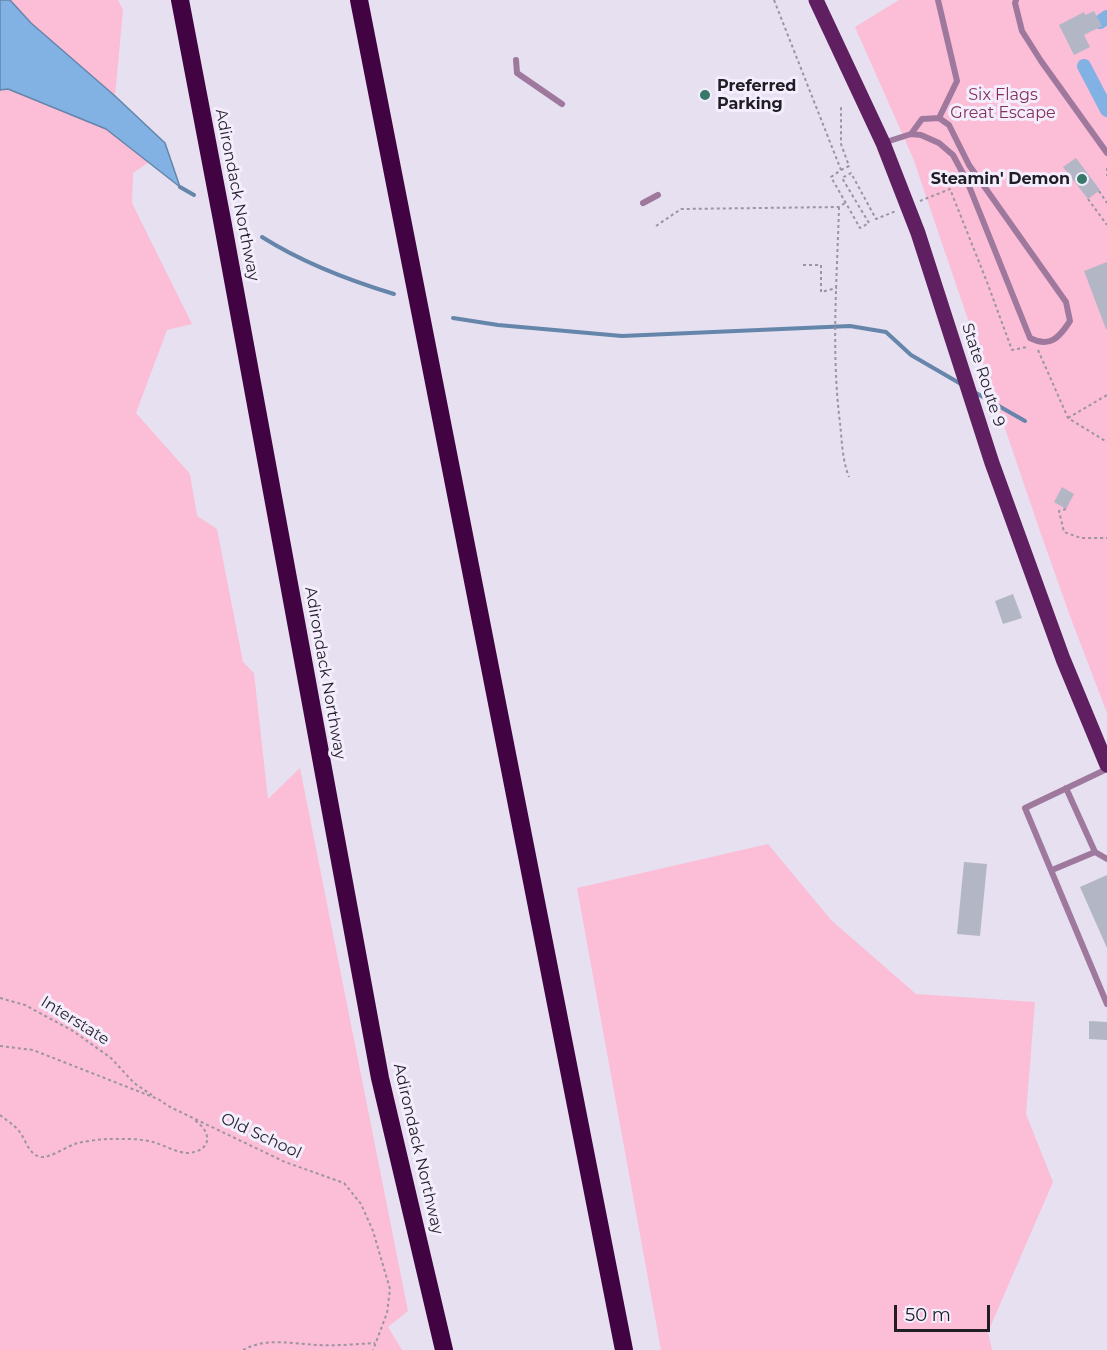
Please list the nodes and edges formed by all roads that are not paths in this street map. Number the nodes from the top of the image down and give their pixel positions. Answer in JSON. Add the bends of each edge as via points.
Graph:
{"nodes":[{"id":1,"x":180,"y":0,"type":"edge"},
{"id":2,"x":359,"y":0,"type":"edge"},
{"id":3,"x":816,"y":0,"type":"edge"},
{"id":4,"x":938,"y":0,"type":"edge"},
{"id":5,"x":1016,"y":0,"type":"edge"},
{"id":6,"x":516,"y":60,"type":"dead end"},
{"id":7,"x":562,"y":104,"type":"dead end"},
{"id":8,"x":939,"y":118,"type":"junction"},
{"id":9,"x":910,"y":134,"type":"junction"},
{"id":10,"x":883,"y":143,"type":"junction"},
{"id":11,"x":1107,"y":153,"type":"edge"},
{"id":12,"x":658,"y":195,"type":"dead end"},
{"id":13,"x":643,"y":203,"type":"dead end"},
{"id":14,"x":1107,"y":767,"type":"edge"},
{"id":15,"x":1066,"y":788,"type":"junction"},
{"id":16,"x":1095,"y":852,"type":"junction"},
{"id":17,"x":1107,"y":859,"type":"edge"},
{"id":18,"x":1052,"y":870,"type":"junction"},
{"id":19,"x":1107,"y":1004,"type":"edge"},
{"id":20,"x":444,"y":1350,"type":"edge"},
{"id":21,"x":624,"y":1350,"type":"edge"}],
"edges":[{"from":1,"to":20,"type":"highway","name":"Adirondack Northway","via":[[380,1078]]},
{"from":2,"to":21,"type":"highway"},
{"from":3,"to":10,"type":"main road","name":"State Route 9"},
{"from":4,"to":8,"type":"lane","via":[[957,81]]},
{"from":5,"to":11,"type":"lane","via":[[1022,31]]},
{"from":6,"to":7,"type":"lane","via":[[516,74]]},
{"from":8,"to":9,"type":"lane","via":[[922,119]]},
{"from":8,"to":9,"type":"lane","via":[[949,125],[969,165],[1066,302],[1070,321],[1051,341],[1040,343],[1030,338],[953,155],[939,143]]},
{"from":9,"to":10,"type":"lane"},
{"from":10,"to":14,"type":"main road","name":"State Route 9","via":[[918,233],[992,463]]},
{"from":12,"to":13,"type":"lane"},
{"from":14,"to":15,"type":"lane"},
{"from":15,"to":16,"type":"lane"},
{"from":15,"to":18,"type":"lane","via":[[1025,808]]},
{"from":16,"to":17,"type":"lane"},
{"from":16,"to":18,"type":"lane"},
{"from":18,"to":19,"type":"lane"}]}
